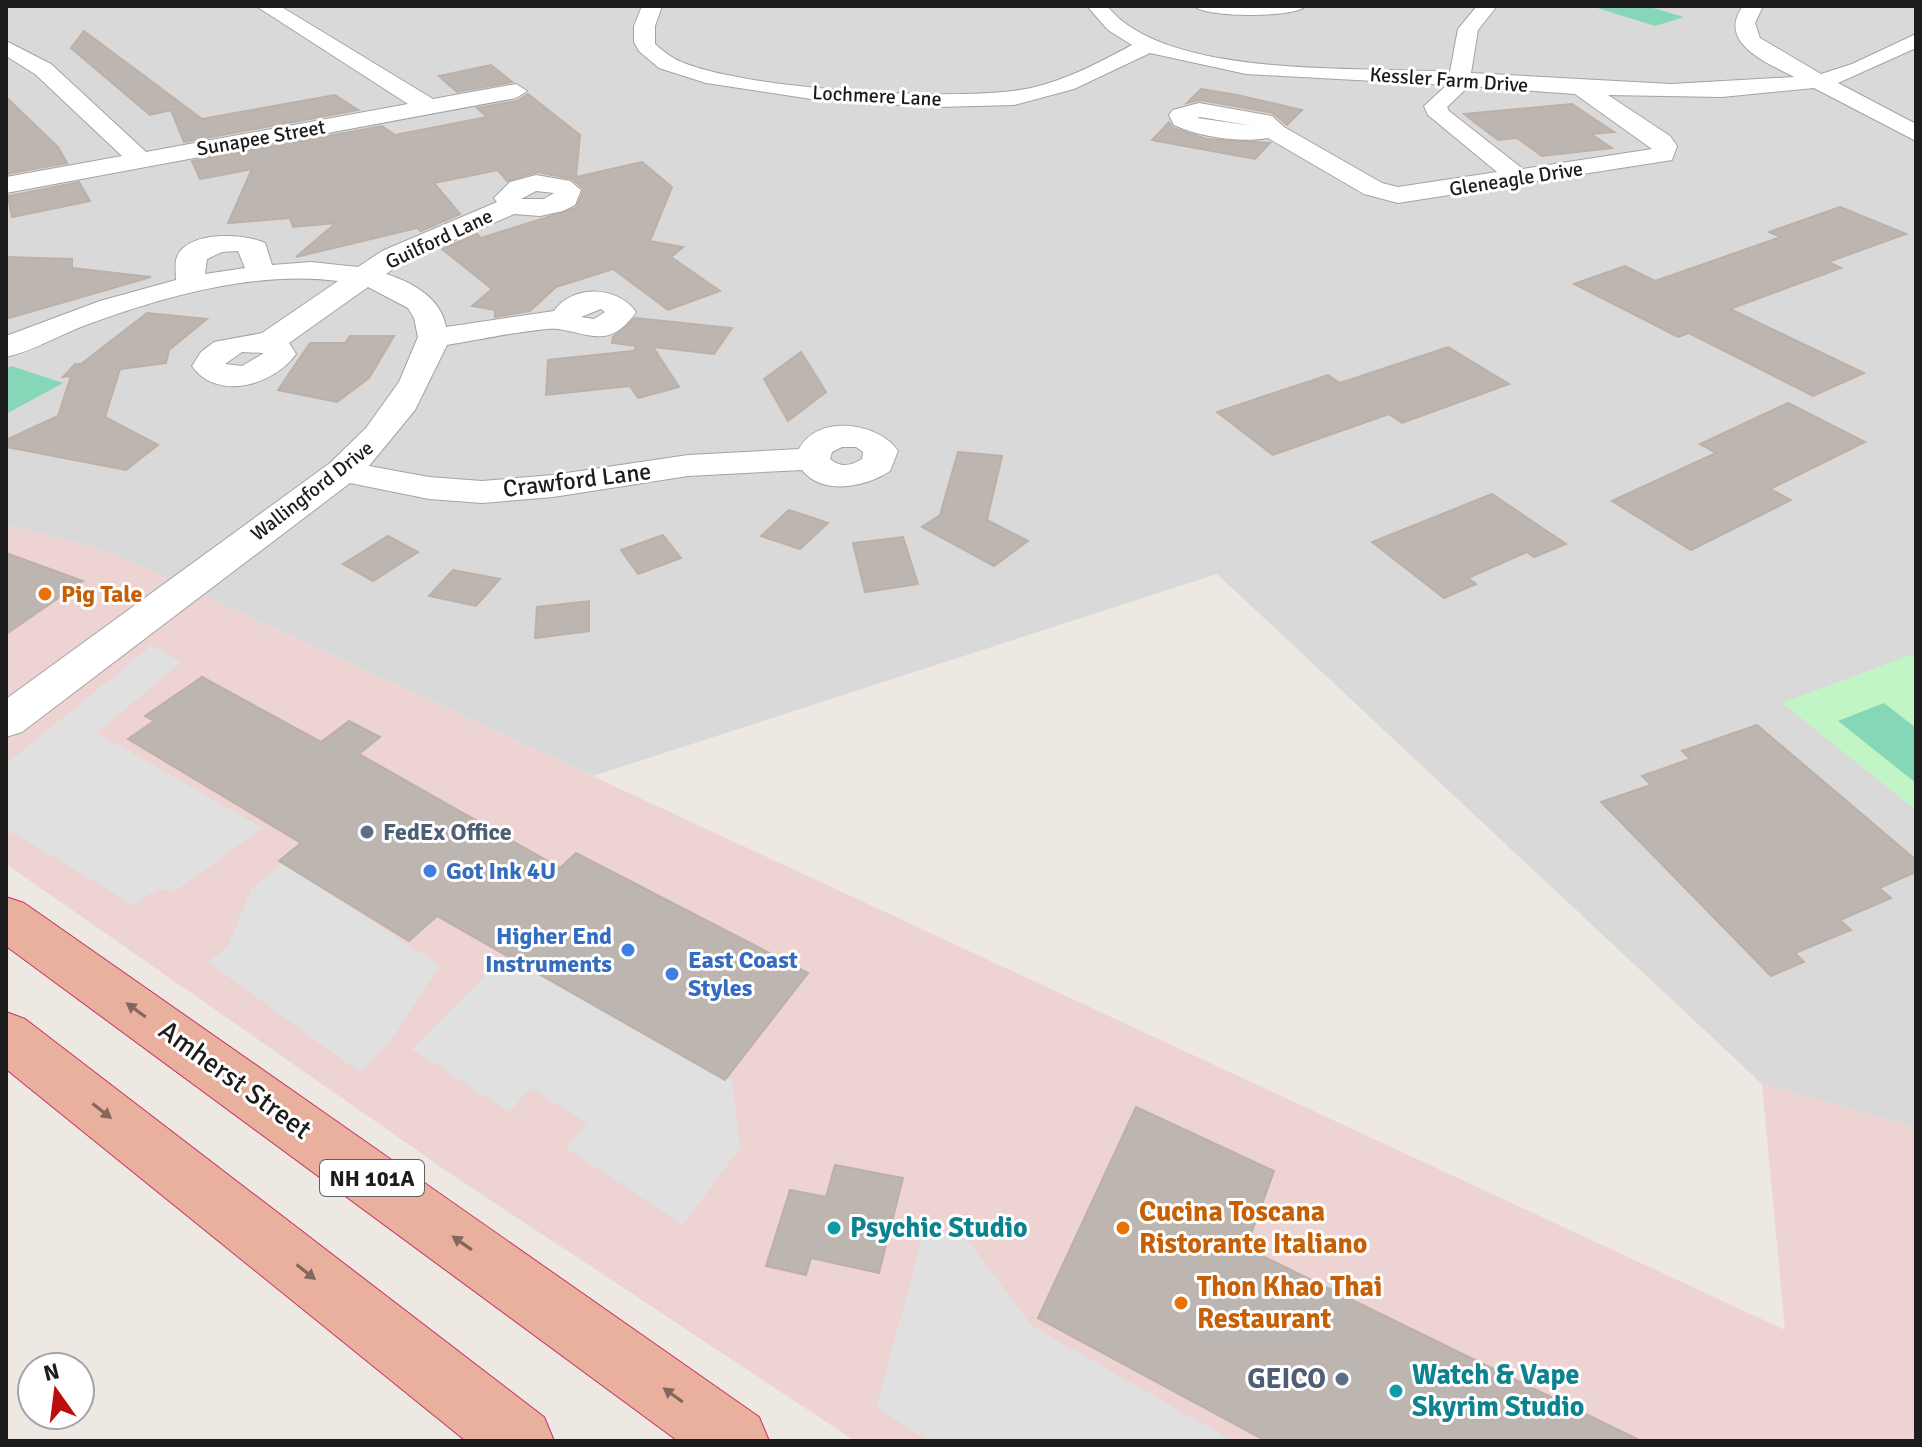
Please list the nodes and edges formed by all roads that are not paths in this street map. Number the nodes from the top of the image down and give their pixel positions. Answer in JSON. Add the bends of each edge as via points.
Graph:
{"nodes":[{"id":1,"x":266,"y":6,"type":"edge"},
{"id":2,"x":652,"y":6,"type":"edge"},
{"id":3,"x":1097,"y":6,"type":"edge"},
{"id":4,"x":1204,"y":6,"type":"edge"},
{"id":5,"x":1296,"y":6,"type":"edge"},
{"id":6,"x":1487,"y":6,"type":"edge"},
{"id":7,"x":1753,"y":6,"type":"edge"},
{"id":8,"x":1916,"y":40,"type":"edge"},
{"id":9,"x":1149,"y":45,"type":"junction"},
{"id":10,"x":6,"y":47,"type":"edge"},
{"id":11,"x":1462,"y":79,"type":"junction"},
{"id":12,"x":1824,"y":83,"type":"junction"},
{"id":13,"x":1582,"y":88,"type":"junction"},
{"id":14,"x":516,"y":91,"type":"dead end"},
{"id":15,"x":429,"y":107,"type":"junction"},
{"id":16,"x":1916,"y":116,"type":"edge"},
{"id":17,"x":1272,"y":130,"type":"dead end"},
{"id":18,"x":1916,"y":134,"type":"edge"},
{"id":19,"x":141,"y":160,"type":"junction"},
{"id":20,"x":1518,"y":177,"type":"junction"},
{"id":21,"x":6,"y":185,"type":"edge"},
{"id":22,"x":512,"y":205,"type":"dead end"},
{"id":23,"x":367,"y":275,"type":"junction"},
{"id":24,"x":565,"y":319,"type":"dead end"},
{"id":25,"x":433,"y":338,"type":"junction"},
{"id":26,"x":268,"y":343,"type":"dead end"},
{"id":27,"x":6,"y":348,"type":"edge"},
{"id":28,"x":812,"y":459,"type":"dead end"},
{"id":29,"x":343,"y":471,"type":"junction"},
{"id":30,"x":6,"y":721,"type":"edge"},
{"id":31,"x":6,"y":918,"type":"edge"},
{"id":32,"x":6,"y":1036,"type":"edge"},
{"id":33,"x":520,"y":1441,"type":"edge"},
{"id":34,"x":735,"y":1441,"type":"edge"}],
"edges":[{"from":1,"to":15,"type":"street"},
{"from":2,"to":9,"type":"street","name":"Lochmere Lane","via":[[644,40],[660,60],[755,87],[817,94],[1016,98],[1051,89]]},
{"from":3,"to":9,"type":"street","name":"Kessler Farm Drive","via":[[1118,29]]},
{"from":4,"to":5,"type":"street"},
{"from":6,"to":11,"type":"street","via":[[1468,29],[1460,62]]},
{"from":7,"to":12,"type":"street","name":"Kessler Farm Drive","via":[[1743,24],[1748,39],[1771,57]]},
{"from":8,"to":12,"type":"street","via":[[1862,70]]},
{"from":9,"to":11,"type":"street","name":"Kessler Farm Drive","via":[[1253,69]]},
{"from":10,"to":19,"type":"street","via":[[43,69]]},
{"from":11,"to":13,"type":"street","name":"Kessler Farm Drive"},
{"from":11,"to":20,"type":"street","via":[[1436,111]]},
{"from":12,"to":13,"type":"street","name":"Kessler Farm Drive"},
{"from":12,"to":16,"type":"street","name":"Kessler Farm Drive","via":[[1866,93]]},
{"from":12,"to":18,"type":"street","name":"Kessler Farm Drive"},
{"from":13,"to":20,"type":"street","name":"Gleneagle Drive","via":[[1661,141],[1663,155]]},
{"from":14,"to":15,"type":"street","name":"Sunapee Street"},
{"from":15,"to":19,"type":"street","name":"Sunapee Street"},
{"from":17,"to":20,"type":"street","name":"Gleneagle Drive","via":[[1384,192],[1413,194]]},
{"from":19,"to":21,"type":"street","name":"Sunapee Street"},
{"from":22,"to":23,"type":"street","name":"Guilford Lane","via":[[407,249]]},
{"from":23,"to":25,"type":"street","via":[[417,303],[426,312]]},
{"from":23,"to":26,"type":"street","name":"Guilford Lane"},
{"from":23,"to":27,"type":"street","via":[[308,271],[191,285],[117,304]]},
{"from":24,"to":25,"type":"street"},
{"from":25,"to":29,"type":"street","name":"Wallingford Drive","via":[[396,417]]},
{"from":28,"to":29,"type":"street","name":"Crawford Lane","via":[[703,464],[563,487],[479,492]]},
{"from":29,"to":30,"type":"street","name":"Wallingford Drive"},
{"from":34,"to":31,"type":"highway","name":"Amherst Street","number":"NH 101A","one_way":true},
{"from":32,"to":33,"type":"highway","one_way":true}]}
